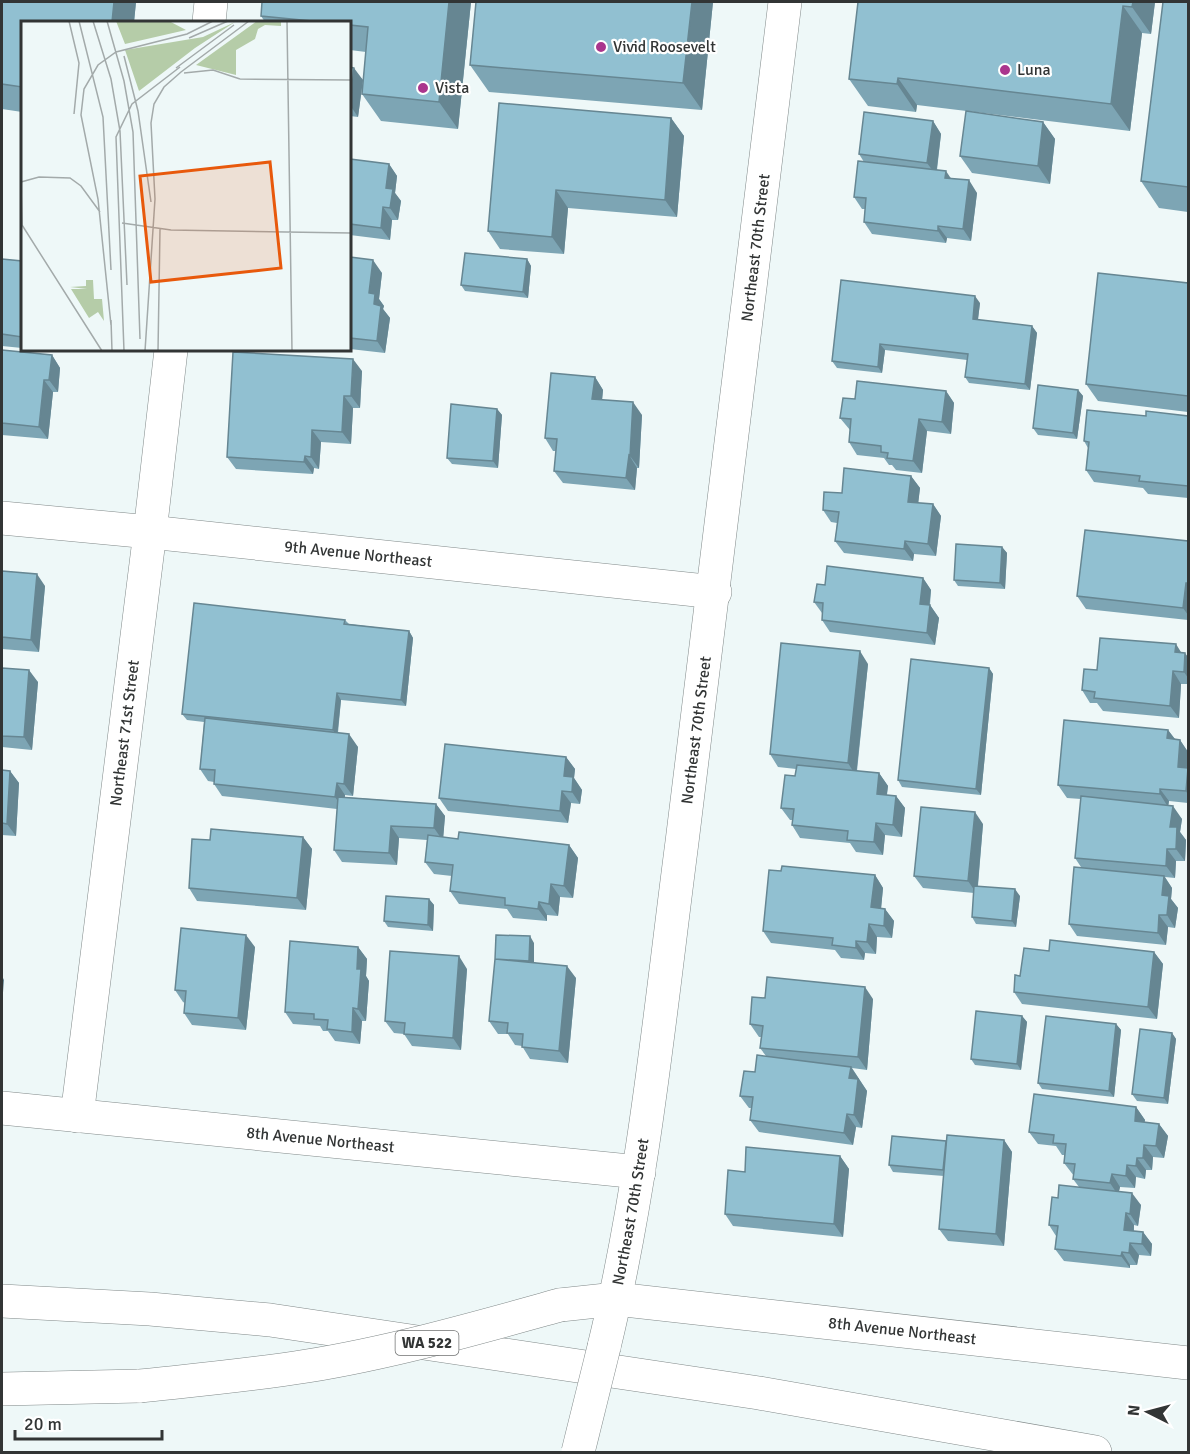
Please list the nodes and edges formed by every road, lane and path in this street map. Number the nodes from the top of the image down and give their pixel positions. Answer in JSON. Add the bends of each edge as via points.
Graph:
{"nodes":[{"id":1,"x":212,"y":2,"type":"edge"},
{"id":2,"x":785,"y":2,"type":"edge"},
{"id":3,"x":209,"y":21,"type":"edge"},
{"id":4,"x":171,"y":351,"type":"edge"},
{"id":5,"x":2,"y":518,"type":"edge"},
{"id":6,"x":150,"y":532,"type":"junction"},
{"id":7,"x":715,"y":592,"type":"junction"},
{"id":8,"x":2,"y":1108,"type":"edge"},
{"id":9,"x":77,"y":1116,"type":"junction"},
{"id":10,"x":639,"y":1172,"type":"junction"},
{"id":11,"x":616,"y":1299,"type":"junction"},
{"id":12,"x":2,"y":1301,"type":"edge"},
{"id":13,"x":594,"y":1357,"type":"junction"},
{"id":14,"x":1188,"y":1363,"type":"edge"},
{"id":15,"x":2,"y":1389,"type":"edge"},
{"id":16,"x":578,"y":1452,"type":"edge"},
{"id":17,"x":1095,"y":1452,"type":"edge"}],
"edges":[{"from":1,"to":3,"type":"main road"},
{"from":2,"to":7,"type":"main road","name":"Northeast 70th Street"},
{"from":4,"to":6,"type":"main road","name":"Northeast 71st Street"},
{"from":5,"to":6,"type":"main road","name":"9th Avenue Northeast"},
{"from":6,"to":7,"type":"main road","name":"9th Avenue Northeast"},
{"from":6,"to":9,"type":"main road","name":"Northeast 71st Street"},
{"from":7,"to":10,"type":"main road","name":"Northeast 70th Street"},
{"from":8,"to":9,"type":"main road","name":"8th Avenue Northeast"},
{"from":9,"to":10,"type":"main road","name":"8th Avenue Northeast"},
{"from":10,"to":11,"type":"main road","name":"Northeast 70th Street"},
{"from":11,"to":13,"type":"main road","name":"Northeast 70th Street"},
{"from":11,"to":14,"type":"main road","name":"8th Avenue Northeast"},
{"from":11,"to":15,"type":"main road","name":"8th Avenue Northeast","bridge":true,"via":[[560,1305],[392,1350],[308,1366],[140,1386]]},
{"from":12,"to":13,"type":"main road","number":"WA 522","via":[[270,1320]]},
{"from":13,"to":16,"type":"main road","name":"Northeast 70th Street","bridge":true},
{"from":13,"to":17,"type":"main road","via":[[759,1393]]}]}
